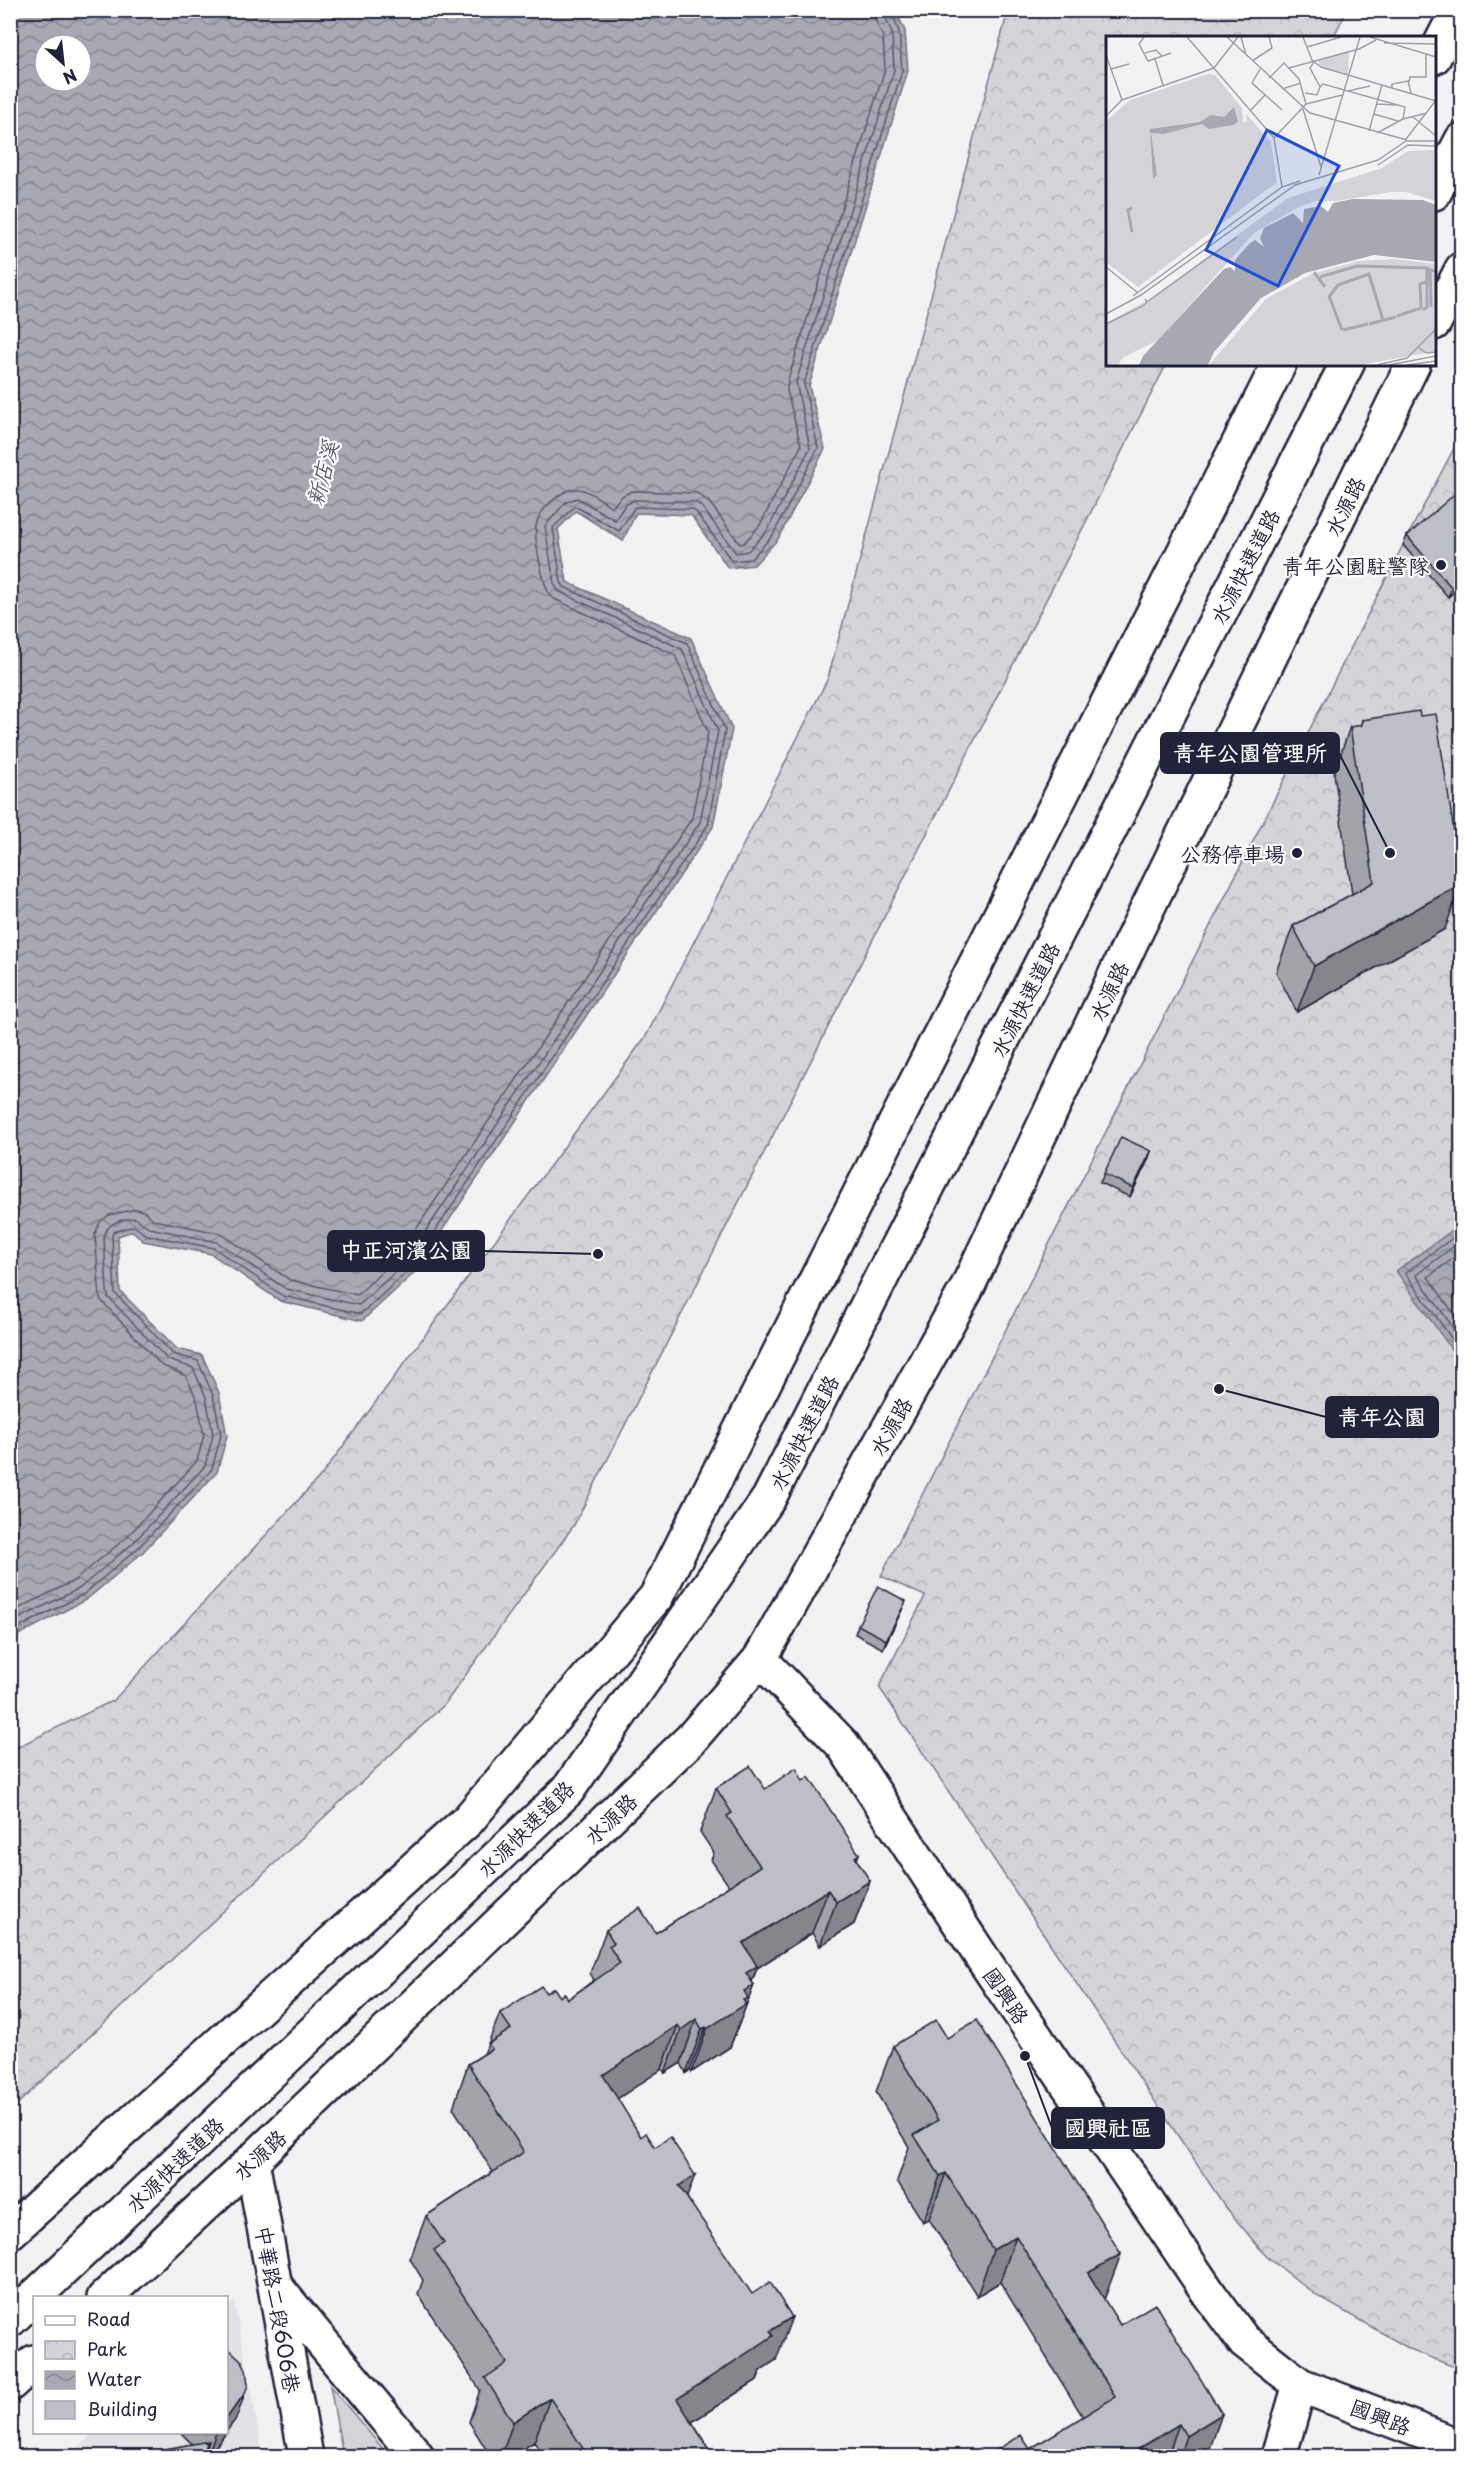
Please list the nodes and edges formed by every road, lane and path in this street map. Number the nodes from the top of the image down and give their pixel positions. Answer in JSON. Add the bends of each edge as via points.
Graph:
{"nodes":[{"id":1,"x":1458,"y":10,"type":"edge"},
{"id":2,"x":1436,"y":53,"type":"edge"},
{"id":3,"x":1461,"y":140,"type":"edge"},
{"id":4,"x":1436,"y":189,"type":"edge"},
{"id":5,"x":1461,"y":269,"type":"edge"},
{"id":6,"x":1436,"y":318,"type":"edge"},
{"id":7,"x":1278,"y":366,"type":"edge"},
{"id":8,"x":1346,"y":366,"type":"edge"},
{"id":9,"x":1412,"y":366,"type":"edge"},
{"id":10,"x":760,"y":1659,"type":"junction"},
{"id":11,"x":252,"y":2161,"type":"junction"},
{"id":12,"x":10,"y":2232,"type":"edge"},
{"id":13,"x":274,"y":2284,"type":"junction"},
{"id":14,"x":35,"y":2296,"type":"edge"},
{"id":15,"x":106,"y":2296,"type":"edge"},
{"id":16,"x":33,"y":2298,"type":"edge"},
{"id":17,"x":10,"y":2320,"type":"edge"},
{"id":18,"x":33,"y":2363,"type":"edge"},
{"id":19,"x":10,"y":2384,"type":"edge"},
{"id":20,"x":1300,"y":2385,"type":"junction"},
{"id":21,"x":1461,"y":2447,"type":"edge"},
{"id":22,"x":306,"y":2457,"type":"edge"},
{"id":23,"x":417,"y":2457,"type":"edge"},
{"id":24,"x":1279,"y":2457,"type":"edge"}],
"edges":[{"from":1,"to":2,"type":"main road"},
{"from":3,"to":4,"type":"main road"},
{"from":5,"to":6,"type":"main road"},
{"from":7,"to":12,"type":"main road","via":[[656,1597],[468,1820]]},
{"from":8,"to":14,"type":"main road","name":"水源快速道路","via":[[769,1498],[568,1790]]},
{"from":9,"to":10,"type":"main road","name":"水源路","via":[[966,1290]]},
{"from":10,"to":11,"type":"main road","name":"水源路","via":[[691,1739]]},
{"from":10,"to":20,"type":"main road","name":"國興路","via":[[843,1745],[1210,2295],[1244,2340]]},
{"from":11,"to":13,"type":"main road","name":"中華路二段606巷"},
{"from":11,"to":15,"type":"main road","name":"水源路"},
{"from":13,"to":22,"type":"main road","name":"中華路二段606巷"},
{"from":13,"to":23,"type":"main road"},
{"from":16,"to":17,"type":"main road","name":"水源快速道路"},
{"from":18,"to":19,"type":"main road"},
{"from":20,"to":21,"type":"main road","name":"國興路"},
{"from":20,"to":24,"type":"main road"}]}
